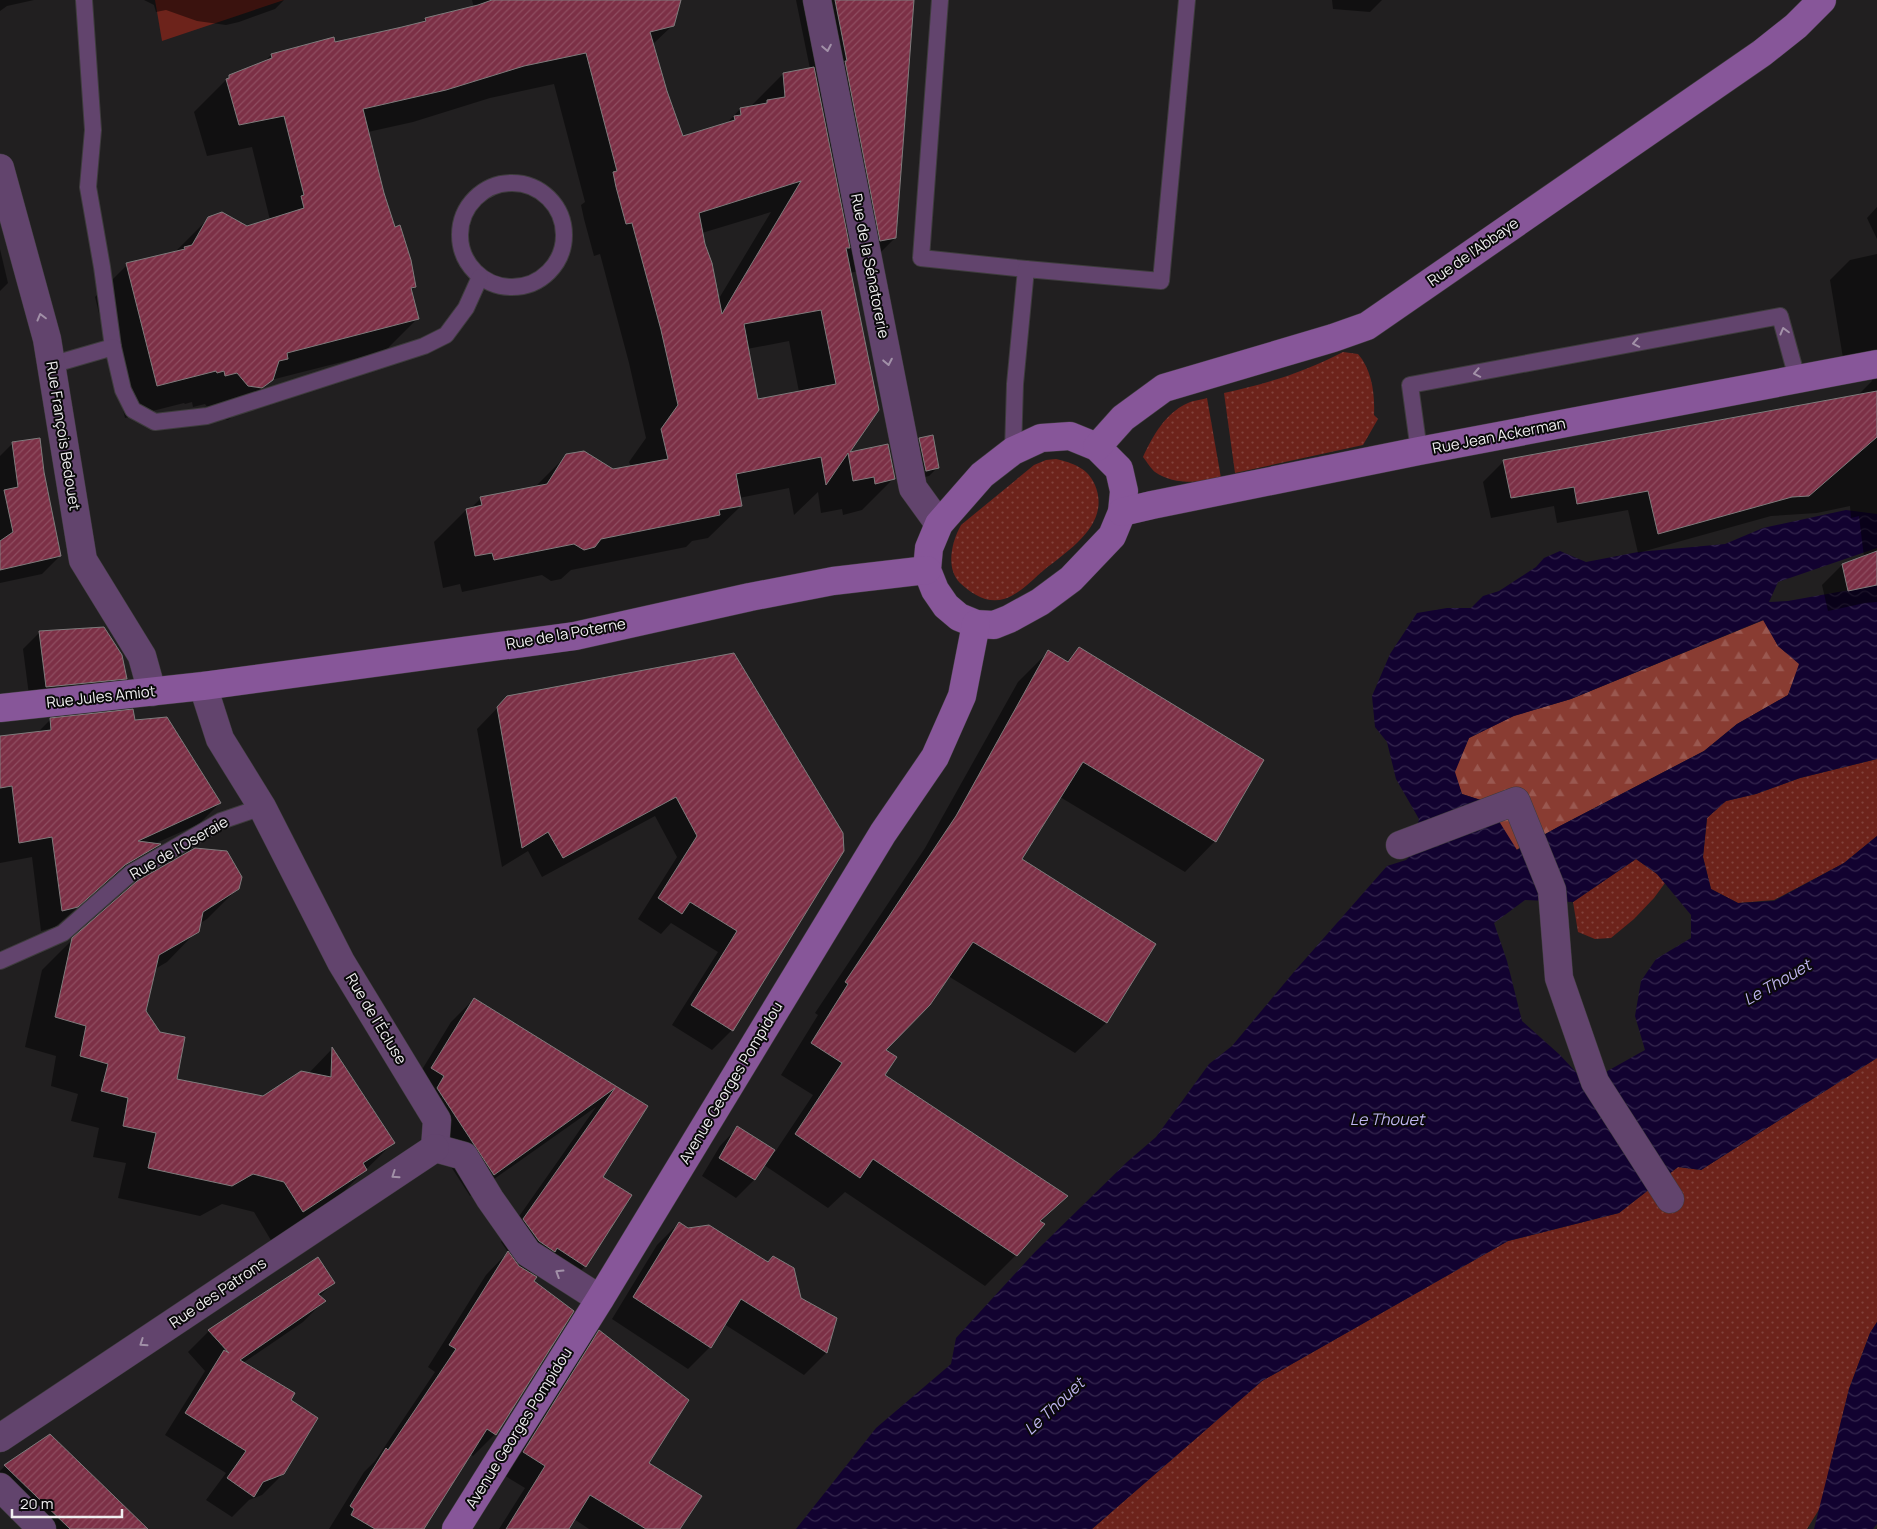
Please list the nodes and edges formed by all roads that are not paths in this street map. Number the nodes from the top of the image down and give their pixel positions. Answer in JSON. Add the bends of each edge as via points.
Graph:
{"nodes":[{"id":1,"x":84,"y":0,"type":"edge"},
{"id":2,"x":817,"y":0,"type":"edge"},
{"id":3,"x":940,"y":0,"type":"edge"},
{"id":4,"x":1186,"y":0,"type":"edge"},
{"id":5,"x":1822,"y":0,"type":"edge"},
{"id":6,"x":0,"y":168,"type":"edge"},
{"id":7,"x":1026,"y":269,"type":"junction"},
{"id":8,"x":480,"y":277,"type":"junction"},
{"id":9,"x":113,"y":347,"type":"junction"},
{"id":10,"x":51,"y":364,"type":"junction"},
{"id":11,"x":1877,"y":364,"type":"edge"},
{"id":12,"x":1797,"y":378,"type":"junction"},
{"id":13,"x":1096,"y":447,"type":"junction"},
{"id":14,"x":1013,"y":451,"type":"junction"},
{"id":15,"x":1419,"y":451,"type":"junction"},
{"id":16,"x":1122,"y":512,"type":"junction"},
{"id":17,"x":939,"y":524,"type":"junction"},
{"id":18,"x":927,"y":570,"type":"junction"},
{"id":19,"x":976,"y":624,"type":"junction"},
{"id":20,"x":203,"y":686,"type":"junction"},
{"id":21,"x":152,"y":692,"type":"junction"},
{"id":22,"x":0,"y":708,"type":"edge"},
{"id":23,"x":262,"y":807,"type":"junction"},
{"id":24,"x":1400,"y":845,"type":"dead end"},
{"id":25,"x":0,"y":961,"type":"edge"},
{"id":26,"x":435,"y":1148,"type":"junction"},
{"id":27,"x":1670,"y":1199,"type":"dead end"},
{"id":28,"x":600,"y":1299,"type":"junction"},
{"id":29,"x":0,"y":1438,"type":"edge"},
{"id":30,"x":0,"y":1487,"type":"edge"},
{"id":31,"x":42,"y":1529,"type":"edge"},
{"id":32,"x":456,"y":1529,"type":"edge"}],
"edges":[{"from":1,"to":9,"type":"lane","via":[[93,130],[88,187]]},
{"from":2,"to":17,"type":"street","name":"Rue de la Sénatorerie","one_way":true,"via":[[913,488]]},
{"from":3,"to":7,"type":"lane","via":[[921,258]]},
{"from":4,"to":7,"type":"lane","via":[[1160,281]]},
{"from":5,"to":13,"type":"main road","name":"Rue de l'Abbaye","via":[[1762,53],[1367,326],[1164,388],[1123,418]]},
{"from":10,"to":6,"type":"street","name":"Rue François Bedouet","one_way":true},
{"from":7,"to":14,"type":"lane","via":[[1015,384]]},
{"from":8,"to":8,"type":"lane","via":[[496,285],[514,288],[546,276],[564,245],[564,228],[548,197],[535,188],[518,183],[486,190],[473,200],[464,215],[460,231],[461,248],[468,264]]},
{"from":8,"to":9,"type":"lane","via":[[466,308],[446,335],[424,346],[207,416],[156,422],[133,410],[123,390]]},
{"from":9,"to":10,"type":"lane"},
{"from":10,"to":21,"type":"street","name":"Rue François Bedouet","via":[[83,560],[142,656]]},
{"from":11,"to":12,"type":"main road","name":"Rue Jean Ackerman"},
{"from":12,"to":15,"type":"main road","name":"Rue Jean Ackerman"},
{"from":12,"to":15,"type":"lane","one_way":true,"via":[[1780,316],[1410,385]]},
{"from":13,"to":14,"type":"main road","via":[[1070,436],[1040,438]]},
{"from":13,"to":16,"type":"main road","via":[[1119,469],[1124,491]]},
{"from":14,"to":17,"type":"main road","via":[[982,475]]},
{"from":15,"to":16,"type":"main road","name":"Rue Jean Ackerman"},
{"from":16,"to":19,"type":"main road","via":[[1112,536],[1071,579],[1040,602],[1009,619],[994,625]]},
{"from":17,"to":18,"type":"main road","via":[[929,548]]},
{"from":18,"to":19,"type":"main road","via":[[946,606]]},
{"from":18,"to":20,"type":"main road","name":"Rue de la Poterne","via":[[834,581],[575,636]]},
{"from":19,"to":28,"type":"main road","name":"Avenue Georges Pompidou","via":[[962,696],[936,757],[883,833]]},
{"from":20,"to":21,"type":"main road","name":"Rue Jules Amiot"},
{"from":20,"to":23,"type":"street","name":"Rue de l'Écluse","via":[[220,739]]},
{"from":21,"to":22,"type":"main road","name":"Rue Jules Amiot"},
{"from":23,"to":25,"type":"lane","name":"Rue de l'Oseraie","via":[[221,821],[131,873],[63,933]]},
{"from":23,"to":26,"type":"street","name":"Rue de l'Écluse","via":[[341,962],[437,1120]]},
{"from":24,"to":27,"type":"street","via":[[1516,801],[1552,890],[1559,978],[1595,1082]]},
{"from":28,"to":26,"type":"street","one_way":true,"via":[[528,1253],[464,1156]]},
{"from":26,"to":29,"type":"street","name":"Rue des Patrons","one_way":true},
{"from":28,"to":32,"type":"main road","name":"Avenue Georges Pompidou"},
{"from":30,"to":31,"type":"street"}]}
